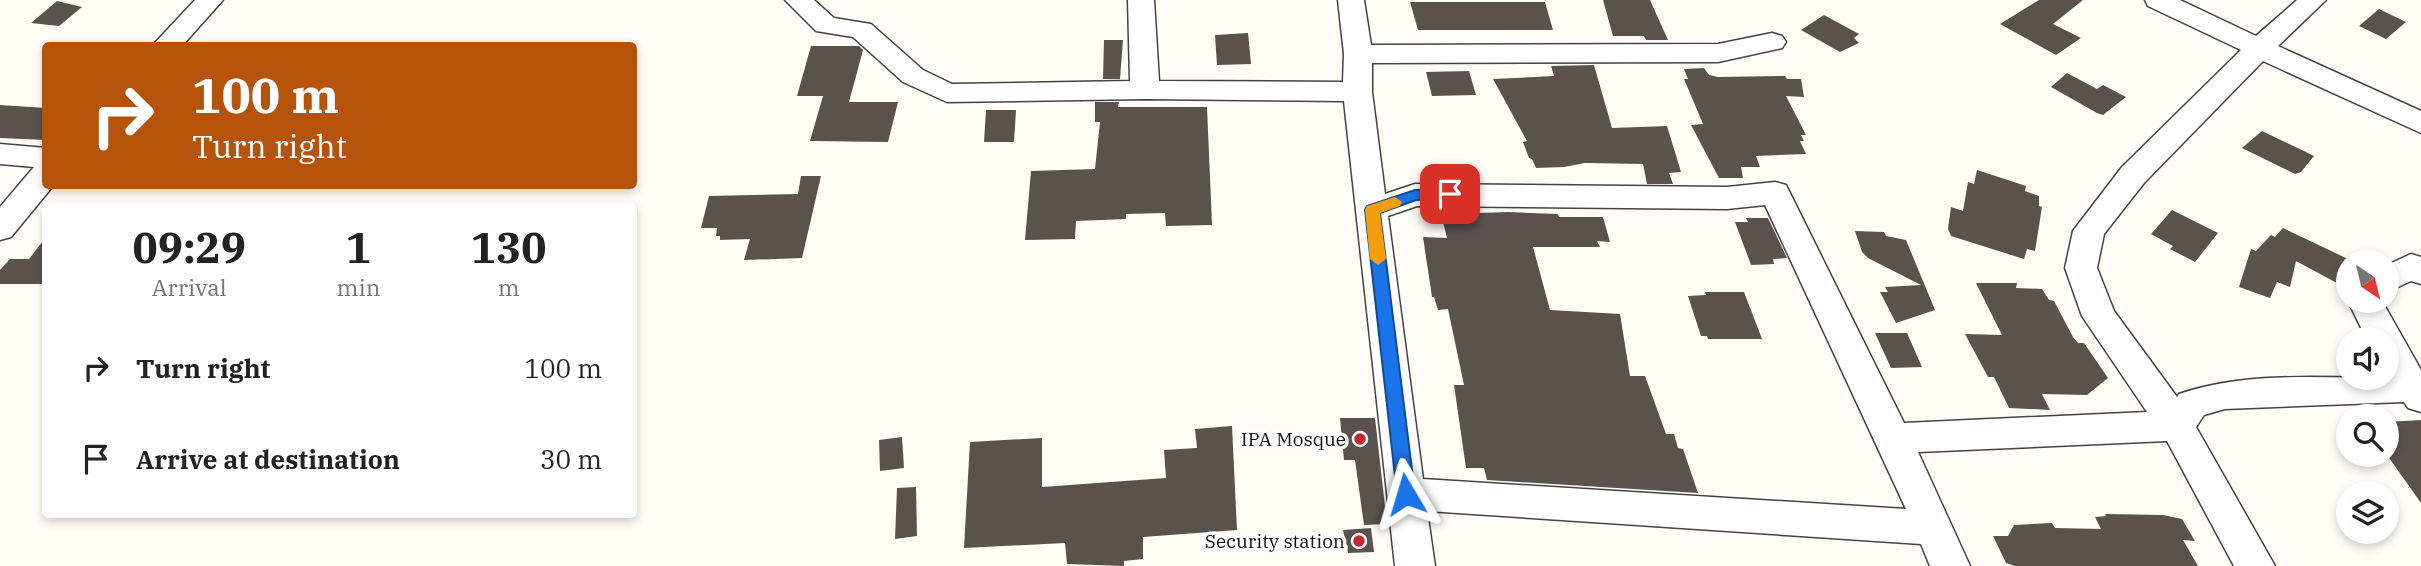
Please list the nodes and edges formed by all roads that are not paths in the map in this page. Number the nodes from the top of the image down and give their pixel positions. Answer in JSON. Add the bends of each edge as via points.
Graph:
{"nodes":[{"id":1,"x":210,"y":0,"type":"edge"},
{"id":2,"x":798,"y":0,"type":"edge"},
{"id":3,"x":1141,"y":0,"type":"edge"},
{"id":4,"x":1350,"y":0,"type":"edge"},
{"id":5,"x":2158,"y":0,"type":"edge"},
{"id":6,"x":2313,"y":0,"type":"edge"},
{"id":7,"x":170,"y":42,"type":"edge"},
{"id":8,"x":1772,"y":43,"type":"dead end"},
{"id":9,"x":2259,"y":48,"type":"junction"},
{"id":10,"x":1358,"y":54,"type":"junction"},
{"id":11,"x":1145,"y":90,"type":"junction"},
{"id":12,"x":1357,"y":92,"type":"junction"},
{"id":13,"x":2421,"y":123,"type":"edge"},
{"id":14,"x":0,"y":154,"type":"edge"},
{"id":15,"x":42,"y":158,"type":"edge"},
{"id":16,"x":42,"y":178,"type":"edge"},
{"id":17,"x":1372,"y":210,"type":"junction"},
{"id":18,"x":0,"y":229,"type":"edge"},
{"id":19,"x":2399,"y":363,"type":"edge"},
{"id":20,"x":2417,"y":393,"type":"edge"},
{"id":21,"x":2178,"y":425,"type":"junction"},
{"id":22,"x":1893,"y":438,"type":"junction"},
{"id":23,"x":1406,"y":494,"type":"junction"},
{"id":24,"x":1934,"y":528,"type":"junction"},
{"id":25,"x":1415,"y":566,"type":"edge"},
{"id":26,"x":1950,"y":566,"type":"edge"},
{"id":27,"x":2255,"y":566,"type":"edge"}],
"edges":[{"from":1,"to":7,"type":"street"},
{"from":2,"to":11,"type":"street","via":[[826,25],[860,30],[913,76],[947,93]]},
{"from":3,"to":11,"type":"street"},
{"from":4,"to":10,"type":"street"},
{"from":5,"to":9,"type":"street"},
{"from":6,"to":9,"type":"street"},
{"from":8,"to":10,"type":"street","via":[[1718,54]]},
{"from":9,"to":13,"type":"street"},
{"from":9,"to":21,"type":"street","via":[[2133,175],[2089,231],[2081,268],[2099,316]]},
{"from":10,"to":12,"type":"street"},
{"from":11,"to":12,"type":"street"},
{"from":12,"to":17,"type":"street"},
{"from":14,"to":15,"type":"street"},
{"from":16,"to":18,"type":"street"},
{"from":17,"to":22,"type":"street","via":[[1415,195],[1727,198],[1775,193]]},
{"from":17,"to":23,"type":"street"},
{"from":19,"to":20,"type":"street"},
{"from":20,"to":21,"type":"street","via":[[2225,395],[2192,404]]},
{"from":21,"to":22,"type":"street"},
{"from":21,"to":27,"type":"street"},
{"from":22,"to":24,"type":"street"},
{"from":23,"to":24,"type":"street"},
{"from":23,"to":25,"type":"street"},
{"from":24,"to":26,"type":"street"}]}
